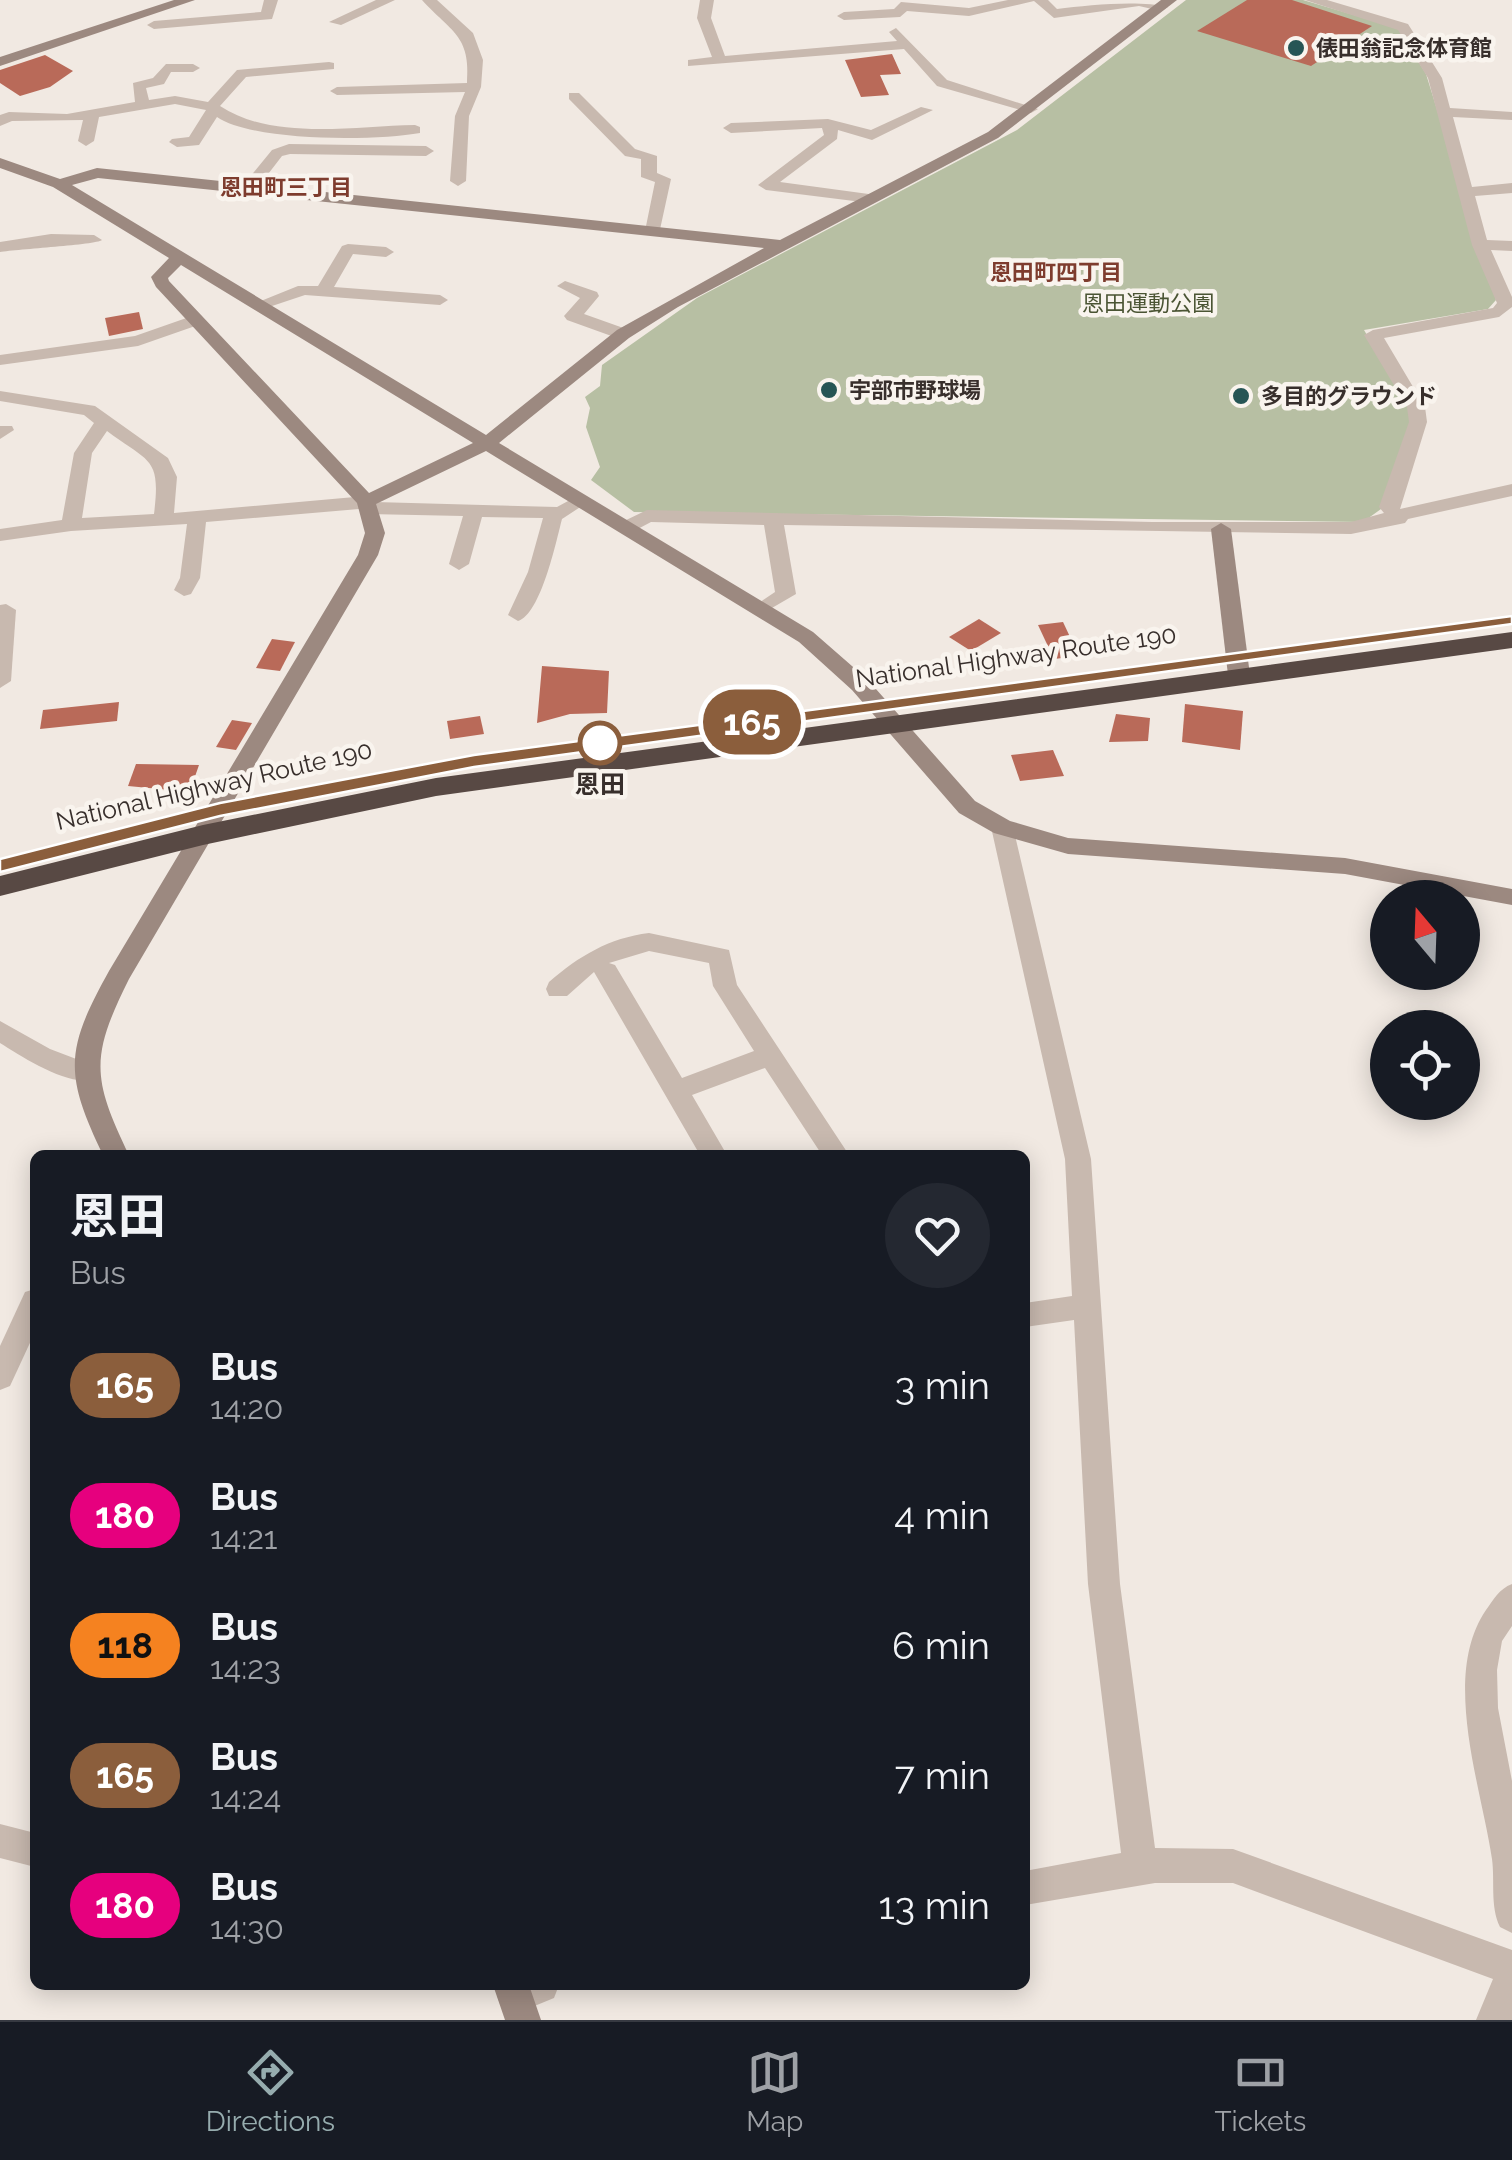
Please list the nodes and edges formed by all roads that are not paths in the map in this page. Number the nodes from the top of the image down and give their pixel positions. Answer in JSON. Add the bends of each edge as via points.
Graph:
{"nodes":[{"id":1,"x":188,"y":0,"type":"edge"},
{"id":2,"x":270,"y":0,"type":"edge"},
{"id":3,"x":388,"y":0,"type":"edge"},
{"id":4,"x":429,"y":0,"type":"edge"},
{"id":5,"x":706,"y":0,"type":"edge"},
{"id":6,"x":1028,"y":0,"type":"edge"},
{"id":7,"x":1040,"y":0,"type":"edge"},
{"id":8,"x":1312,"y":0,"type":"edge"},
{"id":9,"x":900,"y":3,"type":"edge"},
{"id":10,"x":1108,"y":3,"type":"edge"},
{"id":11,"x":1166,"y":4,"type":"edge"},
{"id":12,"x":844,"y":16,"type":"dead end"},
{"id":13,"x":884,"y":16,"type":"junction"},
{"id":14,"x":336,"y":22,"type":"dead end"},
{"id":15,"x":154,"y":25,"type":"dead end"},
{"id":16,"x":904,"y":44,"type":"junction"},
{"id":17,"x":719,"y":58,"type":"dead end"},
{"id":18,"x":0,"y":62,"type":"edge"},
{"id":19,"x":693,"y":63,"type":"dead end"},
{"id":20,"x":329,"y":66,"type":"dead end"},
{"id":21,"x":192,"y":68,"type":"dead end"},
{"id":22,"x":474,"y":87,"type":"junction"},
{"id":23,"x":336,"y":92,"type":"dead end"},
{"id":24,"x":574,"y":96,"type":"dead end"},
{"id":25,"x":143,"y":104,"type":"junction"},
{"id":26,"x":212,"y":109,"type":"junction"},
{"id":27,"x":1032,"y":109,"type":"junction"},
{"id":28,"x":926,"y":110,"type":"dead end"},
{"id":29,"x":1444,"y":112,"type":"junction"},
{"id":30,"x":92,"y":115,"type":"junction"},
{"id":31,"x":1512,"y":116,"type":"edge"},
{"id":32,"x":0,"y":122,"type":"edge"},
{"id":33,"x":828,"y":123,"type":"junction"},
{"id":34,"x":731,"y":128,"type":"dead end"},
{"id":35,"x":415,"y":130,"type":"dead end"},
{"id":36,"x":364,"y":131,"type":"junction"},
{"id":37,"x":86,"y":141,"type":"dead end"},
{"id":38,"x":177,"y":142,"type":"dead end"},
{"id":39,"x":357,"y":149,"type":"junction"},
{"id":40,"x":426,"y":150,"type":"dead end"},
{"id":41,"x":0,"y":163,"type":"edge"},
{"id":42,"x":458,"y":182,"type":"dead end"},
{"id":43,"x":59,"y":184,"type":"junction"},
{"id":44,"x":249,"y":188,"type":"junction"},
{"id":45,"x":1512,"y":188,"type":"edge"},
{"id":46,"x":1467,"y":192,"type":"junction"},
{"id":47,"x":870,"y":198,"type":"junction"},
{"id":48,"x":652,"y":231,"type":"junction"},
{"id":49,"x":94,"y":240,"type":"dead end"},
{"id":50,"x":780,"y":245,"type":"junction"},
{"id":51,"x":1480,"y":245,"type":"junction"},
{"id":52,"x":0,"y":246,"type":"edge"},
{"id":53,"x":1512,"y":246,"type":"edge"},
{"id":54,"x":386,"y":252,"type":"dead end"},
{"id":55,"x":180,"y":256,"type":"junction"},
{"id":56,"x":565,"y":286,"type":"dead end"},
{"id":57,"x":323,"y":292,"type":"junction"},
{"id":58,"x":440,"y":300,"type":"dead end"},
{"id":59,"x":260,"y":306,"type":"junction"},
{"id":60,"x":1506,"y":316,"type":"edge"},
{"id":61,"x":195,"y":320,"type":"junction"},
{"id":62,"x":623,"y":334,"type":"junction"},
{"id":63,"x":0,"y":360,"type":"edge"},
{"id":64,"x":0,"y":396,"type":"edge"},
{"id":65,"x":104,"y":422,"type":"junction"},
{"id":66,"x":488,"y":442,"type":"junction"},
{"id":67,"x":1512,"y":490,"type":"edge"},
{"id":68,"x":581,"y":500,"type":"junction"},
{"id":69,"x":367,"y":505,"type":"junction"},
{"id":70,"x":474,"y":511,"type":"junction"},
{"id":71,"x":554,"y":513,"type":"junction"},
{"id":72,"x":197,"y":518,"type":"junction"},
{"id":73,"x":1398,"y":518,"type":"junction"},
{"id":74,"x":773,"y":519,"type":"junction"},
{"id":75,"x":163,"y":521,"type":"junction"},
{"id":76,"x":71,"y":525,"type":"junction"},
{"id":77,"x":627,"y":527,"type":"junction"},
{"id":78,"x":1221,"y":529,"type":"junction"},
{"id":79,"x":0,"y":535,"type":"edge"},
{"id":80,"x":459,"y":564,"type":"dead end"},
{"id":81,"x":184,"y":590,"type":"dead end"},
{"id":82,"x":760,"y":609,"type":"junction"},
{"id":83,"x":0,"y":611,"type":"edge"},
{"id":84,"x":518,"y":615,"type":"dead end"},
{"id":85,"x":1512,"y":621,"type":"edge"},
{"id":86,"x":1512,"y":640,"type":"edge"},
{"id":87,"x":1238,"y":666,"type":"junction"},
{"id":88,"x":0,"y":681,"type":"edge"},
{"id":89,"x":886,"y":714,"type":"junction"},
{"id":90,"x":220,"y":810,"type":"junction"},
{"id":91,"x":1002,"y":827,"type":"junction"},
{"id":92,"x":203,"y":835,"type":"junction"},
{"id":93,"x":0,"y":866,"type":"edge"},
{"id":94,"x":0,"y":886,"type":"edge"},
{"id":95,"x":1512,"y":897,"type":"edge"},
{"id":96,"x":606,"y":971,"type":"dead end"},
{"id":97,"x":558,"y":989,"type":"dead end"},
{"id":98,"x":0,"y":1031,"type":"edge"},
{"id":99,"x":770,"y":1056,"type":"junction"},
{"id":100,"x":83,"y":1072,"type":"junction"},
{"id":101,"x":676,"y":1090,"type":"junction"},
{"id":102,"x":113,"y":1150,"type":"edge"},
{"id":103,"x":711,"y":1150,"type":"edge"},
{"id":104,"x":833,"y":1150,"type":"edge"},
{"id":105,"x":1090,"y":1306,"type":"junction"},
{"id":106,"x":30,"y":1312,"type":"edge"},
{"id":107,"x":1030,"y":1314,"type":"edge"},
{"id":108,"x":0,"y":1378,"type":"edge"},
{"id":109,"x":1512,"y":1599,"type":"edge"},
{"id":110,"x":0,"y":1842,"type":"edge"},
{"id":111,"x":30,"y":1849,"type":"edge"},
{"id":112,"x":1140,"y":1866,"type":"junction"},
{"id":113,"x":1030,"y":1887,"type":"edge"},
{"id":114,"x":1512,"y":1915,"type":"edge"},
{"id":115,"x":1512,"y":1972,"type":"edge"},
{"id":116,"x":1494,"y":2020,"type":"edge"}],
"edges":[{"from":1,"to":18,"type":"street"},
{"from":2,"to":15,"type":"street","via":[[267,16]]},
{"from":3,"to":14,"type":"street"},
{"from":4,"to":22,"type":"street","via":[[472,43]]},
{"from":5,"to":17,"type":"street","via":[[704,18]]},
{"from":6,"to":9,"type":"street","via":[[969,12]]},
{"from":7,"to":10,"type":"street","via":[[1054,14]]},
{"from":8,"to":29,"type":"street","via":[[1403,27],[1435,78]]},
{"from":9,"to":13,"type":"street","via":[[900,14]]},
{"from":10,"to":11,"type":"street"},
{"from":11,"to":27,"type":"street"},
{"from":12,"to":13,"type":"street"},
{"from":13,"to":16,"type":"street"},
{"from":16,"to":19,"type":"street"},
{"from":16,"to":27,"type":"street","via":[[942,83]]},
{"from":20,"to":26,"type":"street","via":[[242,73]]},
{"from":21,"to":25,"type":"street","via":[[166,68],[159,81],[138,86]]},
{"from":22,"to":23,"type":"street"},
{"from":22,"to":42,"type":"street","via":[[462,116]]},
{"from":24,"to":48,"type":"street","via":[[630,153],[649,156],[649,176],[662,179]]},
{"from":25,"to":26,"type":"street","via":[[175,100]]},
{"from":25,"to":30,"type":"street","via":[[123,118]]},
{"from":26,"to":36,"type":"street","via":[[273,131]]},
{"from":26,"to":38,"type":"street","via":[[194,142]]},
{"from":27,"to":47,"type":"street"},
{"from":28,"to":33,"type":"street","via":[[872,136]]},
{"from":29,"to":31,"type":"street"},
{"from":29,"to":46,"type":"street"},
{"from":30,"to":32,"type":"street","via":[[64,124],[9,116]]},
{"from":30,"to":37,"type":"street"},
{"from":33,"to":34,"type":"street","via":[[803,116]]},
{"from":33,"to":47,"type":"street","via":[[832,136],[766,185]]},
{"from":35,"to":36,"type":"street"},
{"from":36,"to":39,"type":"street"},
{"from":39,"to":40,"type":"street"},
{"from":39,"to":44,"type":"street","via":[[276,153]]},
{"from":41,"to":43,"type":"street"},
{"from":43,"to":44,"type":"street","via":[[87,172]]},
{"from":43,"to":55,"type":"street"},
{"from":44,"to":48,"type":"street"},
{"from":45,"to":46,"type":"street"},
{"from":46,"to":51,"type":"street"},
{"from":47,"to":50,"type":"street"},
{"from":48,"to":50,"type":"street"},
{"from":49,"to":52,"type":"street"},
{"from":50,"to":62,"type":"street"},
{"from":51,"to":53,"type":"street"},
{"from":51,"to":60,"type":"street"},
{"from":54,"to":57,"type":"street","via":[[348,249]]},
{"from":55,"to":59,"type":"street"},
{"from":55,"to":61,"type":"street","via":[[158,277]]},
{"from":56,"to":62,"type":"street","via":[[592,296],[573,316]]},
{"from":57,"to":58,"type":"street"},
{"from":57,"to":59,"type":"street","via":[[284,293]]},
{"from":59,"to":66,"type":"street"},
{"from":60,"to":73,"type":"street","via":[[1372,336],[1418,422],[1389,507]]},
{"from":61,"to":63,"type":"street","via":[[138,341]]},
{"from":61,"to":69,"type":"street"},
{"from":62,"to":66,"type":"street"},
{"from":64,"to":65,"type":"street","via":[[89,410]]},
{"from":65,"to":75,"type":"street","via":[[161,462],[168,477]]},
{"from":65,"to":76,"type":"street","via":[[83,453]]},
{"from":66,"to":68,"type":"street"},
{"from":66,"to":69,"type":"street"},
{"from":67,"to":73,"type":"street"},
{"from":68,"to":71,"type":"street"},
{"from":68,"to":77,"type":"street"},
{"from":69,"to":70,"type":"street"},
{"from":69,"to":72,"type":"street"},
{"from":69,"to":90,"type":"street","via":[[375,533],[368,555]]},
{"from":70,"to":71,"type":"street"},
{"from":70,"to":80,"type":"street"},
{"from":71,"to":84,"type":"street"},
{"from":72,"to":75,"type":"street"},
{"from":72,"to":81,"type":"street"},
{"from":73,"to":78,"type":"street","via":[[1351,528]]},
{"from":74,"to":77,"type":"street","via":[[647,516]]},
{"from":74,"to":78,"type":"street"},
{"from":74,"to":82,"type":"street","via":[[786,594]]},
{"from":75,"to":76,"type":"street"},
{"from":76,"to":79,"type":"street"},
{"from":77,"to":82,"type":"street"},
{"from":78,"to":87,"type":"street"},
{"from":82,"to":89,"type":"street","via":[[820,647]]},
{"from":83,"to":88,"type":"street","via":[[6,610]]},
{"from":85,"to":87,"type":"highway","name":"National Highway Route 190"},
{"from":86,"to":87,"type":"highway","name":"National Highway Route 190"},
{"from":87,"to":89,"type":"highway","name":"National Highway Route 190"},
{"from":89,"to":90,"type":"highway","name":"National Highway Route 190","via":[[474,761]]},
{"from":89,"to":91,"type":"street","via":[[967,807]]},
{"from":89,"to":92,"type":"highway","name":"National Highway Route 190","via":[[436,788]]},
{"from":90,"to":92,"type":"street"},
{"from":90,"to":93,"type":"highway","name":"National Highway Route 190"},
{"from":91,"to":95,"type":"street","via":[[1068,846],[1346,866]]},
{"from":91,"to":105,"type":"street","via":[[1078,1159]]},
{"from":92,"to":94,"type":"highway","name":"National Highway Route 190"},
{"from":92,"to":100,"type":"street","via":[[98,1016],[86,1041]]},
{"from":96,"to":101,"type":"street"},
{"from":97,"to":99,"type":"street","via":[[607,950],[635,943],[668,942],[720,956],[725,986]]},
{"from":98,"to":100,"type":"street"},
{"from":99,"to":101,"type":"street"},
{"from":99,"to":104,"type":"street"},
{"from":100,"to":102,"type":"street","via":[[90,1104]]},
{"from":101,"to":103,"type":"street"},
{"from":105,"to":107,"type":"street"},
{"from":105,"to":112,"type":"street","via":[[1104,1584]]},
{"from":106,"to":108,"type":"street"},
{"from":109,"to":114,"type":"street","via":[[1488,1636],[1481,1670]]},
{"from":110,"to":111,"type":"street"},
{"from":112,"to":113,"type":"street"},
{"from":112,"to":115,"type":"street","via":[[1234,1866]]},
{"from":115,"to":116,"type":"street"}]}
